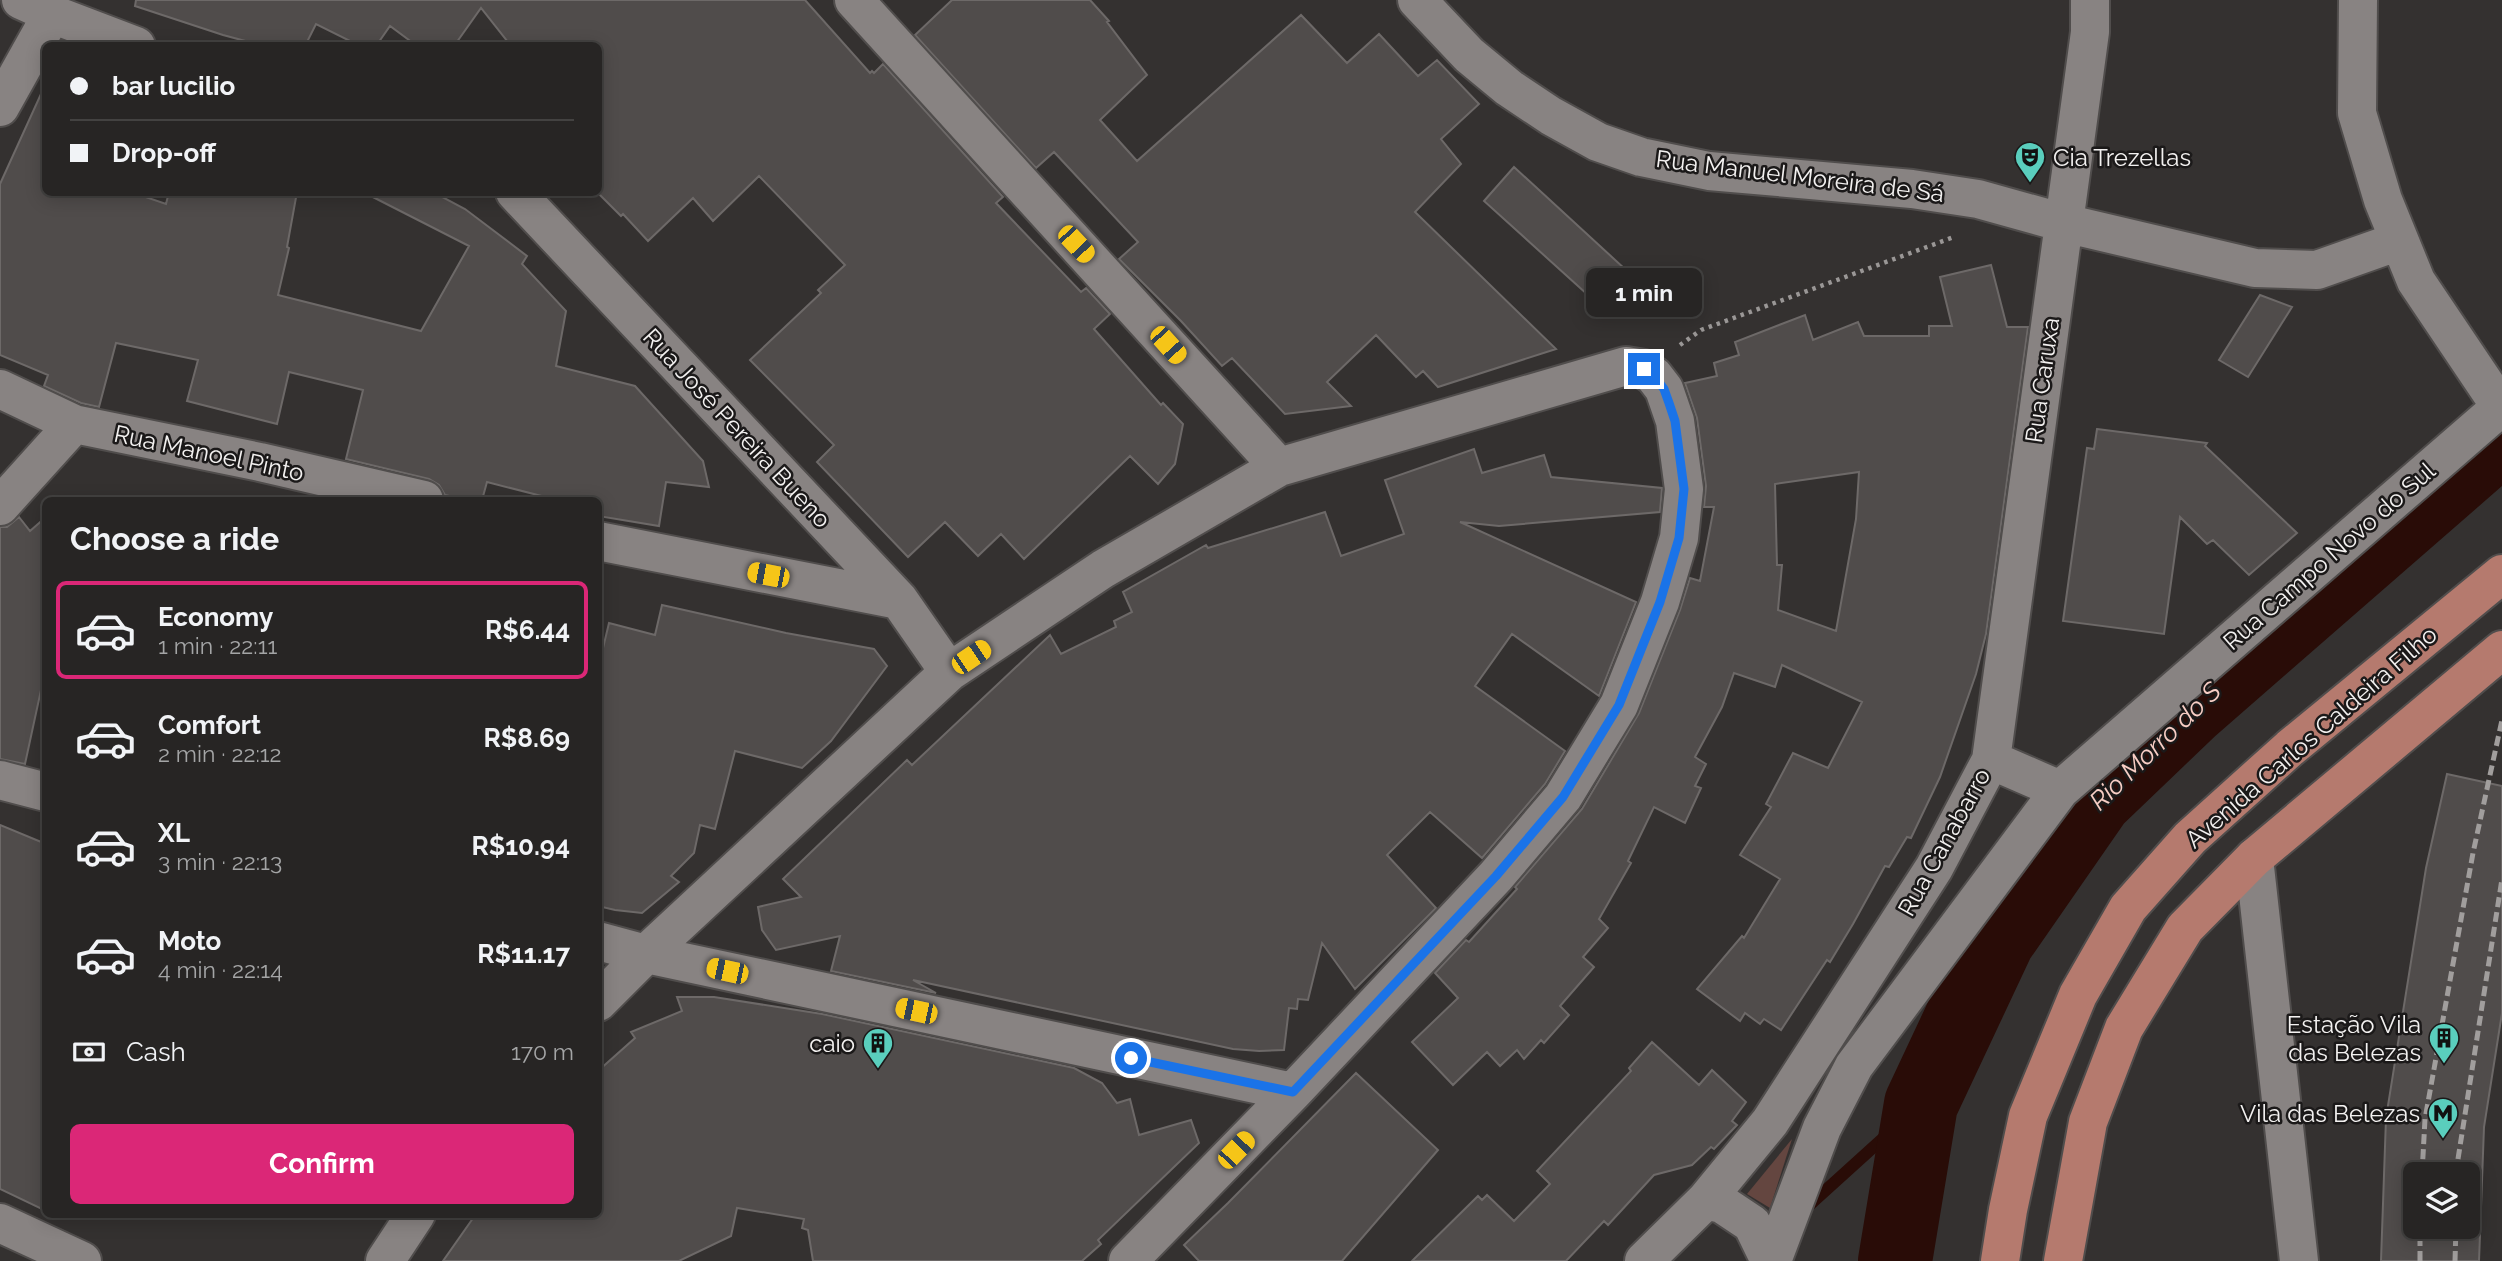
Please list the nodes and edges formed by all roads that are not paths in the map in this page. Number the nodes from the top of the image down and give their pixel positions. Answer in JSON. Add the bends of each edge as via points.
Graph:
{"nodes":[{"id":1,"x":854,"y":0,"type":"edge"},
{"id":2,"x":1417,"y":0,"type":"edge"},
{"id":3,"x":2090,"y":0,"type":"edge"},
{"id":4,"x":2358,"y":0,"type":"edge"},
{"id":5,"x":37,"y":7,"type":"edge"},
{"id":6,"x":126,"y":42,"type":"edge"},
{"id":7,"x":0,"y":107,"type":"edge"},
{"id":8,"x":519,"y":196,"type":"edge"},
{"id":9,"x":2064,"y":223,"type":"junction"},
{"id":10,"x":2399,"y":241,"type":"junction"},
{"id":11,"x":0,"y":389,"type":"edge"},
{"id":12,"x":2502,"y":407,"type":"edge"},
{"id":13,"x":74,"y":424,"type":"junction"},
{"id":14,"x":1279,"y":467,"type":"junction"},
{"id":15,"x":411,"y":497,"type":"edge"},
{"id":16,"x":0,"y":506,"type":"edge"},
{"id":17,"x":602,"y":542,"type":"edge"},
{"id":18,"x":2502,"y":574,"type":"edge"},
{"id":19,"x":899,"y":600,"type":"junction"},
{"id":20,"x":2502,"y":650,"type":"edge"},
{"id":21,"x":949,"y":672,"type":"junction"},
{"id":22,"x":1991,"y":760,"type":"junction"},
{"id":23,"x":0,"y":780,"type":"edge"},
{"id":24,"x":2060,"y":790,"type":"junction"},
{"id":25,"x":42,"y":791,"type":"edge"},
{"id":26,"x":2254,"y":858,"type":"junction"},
{"id":27,"x":602,"y":942,"type":"edge"},
{"id":28,"x":646,"y":954,"type":"junction"},
{"id":29,"x":602,"y":998,"type":"edge"},
{"id":30,"x":1293,"y":1092,"type":"junction"},
{"id":31,"x":1706,"y":1200,"type":"junction"},
{"id":32,"x":413,"y":1218,"type":"edge"},
{"id":33,"x":0,"y":1223,"type":"edge"},
{"id":34,"x":82,"y":1261,"type":"edge"},
{"id":35,"x":385,"y":1261,"type":"edge"},
{"id":36,"x":1128,"y":1261,"type":"edge"},
{"id":37,"x":1644,"y":1261,"type":"edge"},
{"id":38,"x":1771,"y":1261,"type":"edge"},
{"id":39,"x":2000,"y":1261,"type":"edge"},
{"id":40,"x":2063,"y":1261,"type":"edge"},
{"id":41,"x":2299,"y":1261,"type":"edge"}],
"edges":[{"from":1,"to":14,"type":"street"},
{"from":2,"to":9,"type":"street","name":"Rua Manuel Moreira de Sá","via":[[1469,55],[1509,88],[1598,142],[1640,157],[1709,171],[1978,199]]},
{"from":3,"to":9,"type":"street","name":"Rua Caruxa","via":[[2090,32]]},
{"from":4,"to":10,"type":"street","via":[[2357,113]]},
{"from":5,"to":6,"type":"street"},
{"from":5,"to":7,"type":"street"},
{"from":8,"to":19,"type":"street","name":"Rua José Pereira Bueno"},
{"from":9,"to":10,"type":"street","name":"Rua Manuel Moreira de Sá","via":[[2255,268],[2317,270]]},
{"from":9,"to":22,"type":"street","name":"Rua Caruxa"},
{"from":10,"to":12,"type":"street","via":[[2416,281]]},
{"from":11,"to":13,"type":"street","name":"Rua Manoel Pinto"},
{"from":12,"to":24,"type":"street","name":"Rua Campo Novo do Sul"},
{"from":13,"to":15,"type":"street","name":"Rua Manoel Pinto"},
{"from":13,"to":16,"type":"street"},
{"from":14,"to":21,"type":"street","via":[[1103,569]]},
{"from":14,"to":30,"type":"street","via":[[1626,366],[1644,369],[1664,389],[1675,421],[1684,489],[1679,538],[1660,602],[1619,705],[1563,797],[1496,876]]},
{"from":17,"to":19,"type":"street"},
{"from":18,"to":39,"type":"main road","name":"Avenida Carlos Caldeira Filho","via":[[2290,748],[2190,838],[2128,908],[2078,995],[2028,1116]]},
{"from":19,"to":21,"type":"street","name":"Rua José Pereira Bueno"},
{"from":20,"to":26,"type":"main road"},
{"from":21,"to":28,"type":"street"},
{"from":22,"to":24,"type":"street","name":"Rua Canabarro"},
{"from":22,"to":31,"type":"street","name":"Rua Canabarro","via":[[1912,903],[1769,1122]]},
{"from":23,"to":25,"type":"street"},
{"from":24,"to":38,"type":"street","name":"Rua Canabarro","via":[[1854,1066],[1822,1128]]},
{"from":26,"to":40,"type":"main road","via":[[2185,928],[2124,1028],[2088,1122]]},
{"from":26,"to":41,"type":"street"},
{"from":27,"to":28,"type":"street"},
{"from":28,"to":29,"type":"street"},
{"from":28,"to":30,"type":"street"},
{"from":30,"to":36,"type":"street"},
{"from":31,"to":37,"type":"street","name":"Rua Canabarro"},
{"from":31,"to":38,"type":"street","via":[[1723,1204],[1752,1224]]},
{"from":32,"to":35,"type":"street"},
{"from":33,"to":34,"type":"street"}]}
